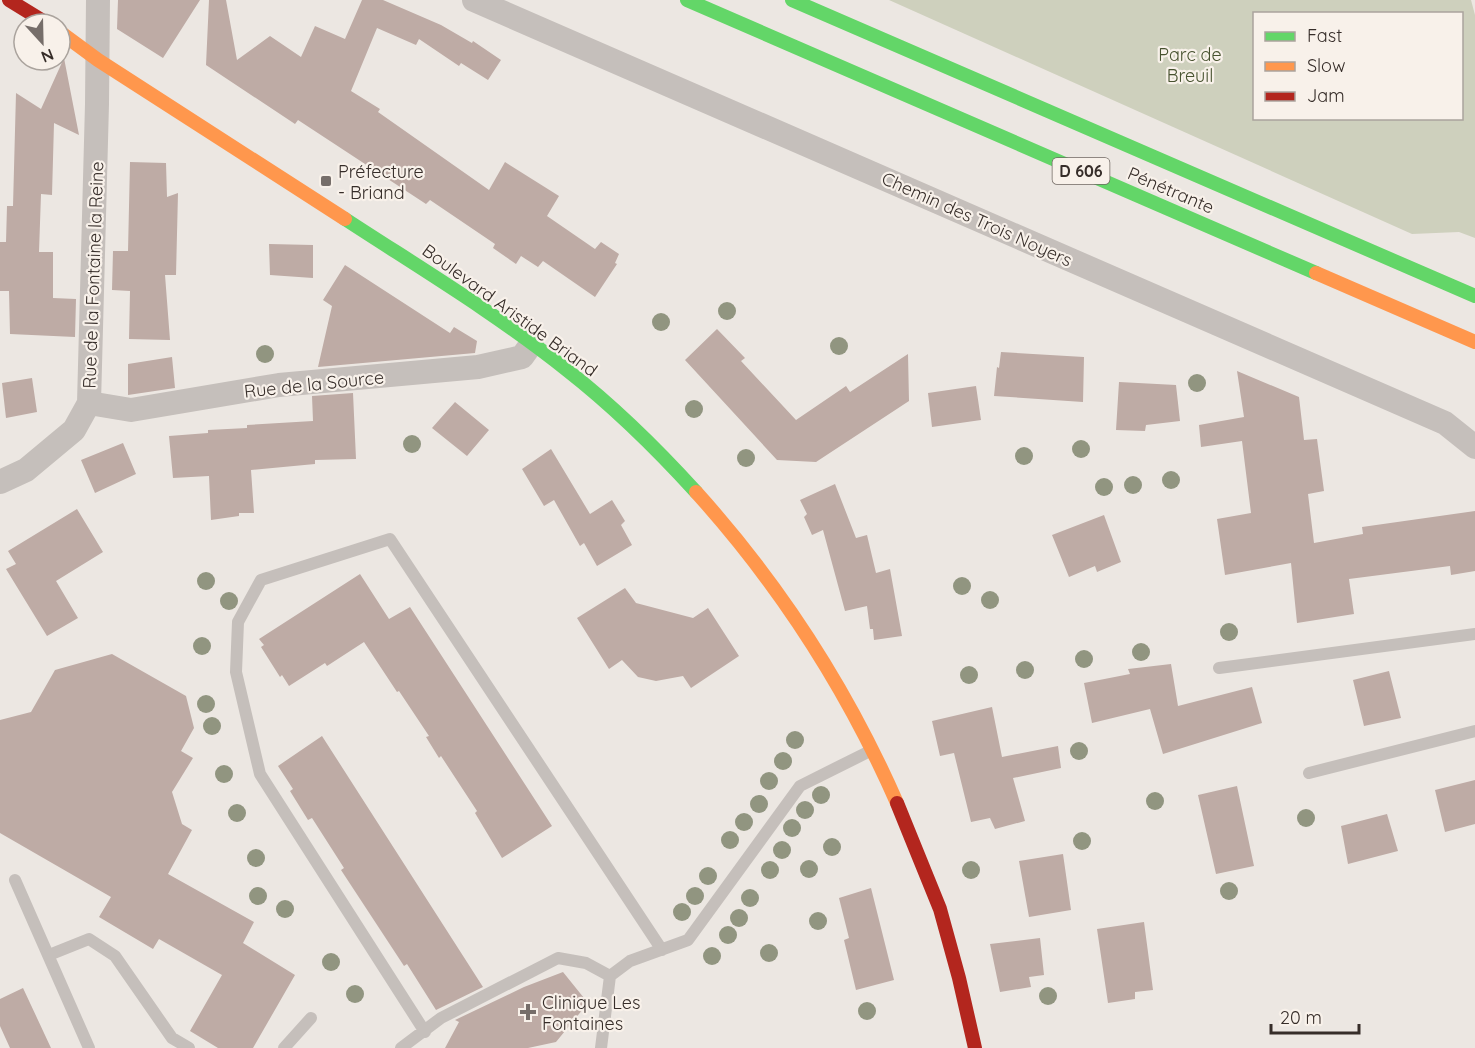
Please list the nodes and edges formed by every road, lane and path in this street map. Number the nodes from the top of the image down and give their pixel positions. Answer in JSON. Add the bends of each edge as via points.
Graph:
{"nodes":[{"id":1,"x":9,"y":0,"type":"edge"},
{"id":2,"x":98,"y":0,"type":"edge"},
{"id":3,"x":474,"y":0,"type":"edge"},
{"id":4,"x":687,"y":0,"type":"edge"},
{"id":5,"x":792,"y":0,"type":"edge"},
{"id":6,"x":28,"y":12,"type":"edge"},
{"id":7,"x":72,"y":41,"type":"edge"},
{"id":8,"x":98,"y":60,"type":"junction"},
{"id":9,"x":1475,"y":296,"type":"edge"},
{"id":10,"x":1475,"y":342,"type":"edge"},
{"id":11,"x":532,"y":344,"type":"junction"},
{"id":12,"x":89,"y":403,"type":"junction"},
{"id":13,"x":1475,"y":447,"type":"edge"},
{"id":14,"x":0,"y":482,"type":"edge"},
{"id":15,"x":1475,"y":634,"type":"edge"},
{"id":16,"x":1219,"y":668,"type":"dead end"},
{"id":17,"x":1475,"y":731,"type":"edge"},
{"id":18,"x":873,"y":750,"type":"junction"},
{"id":19,"x":1309,"y":773,"type":"dead end"},
{"id":20,"x":15,"y":880,"type":"dead end"},
{"id":21,"x":662,"y":950,"type":"junction"},
{"id":22,"x":49,"y":955,"type":"junction"},
{"id":23,"x":610,"y":976,"type":"junction"},
{"id":24,"x":311,"y":1018,"type":"dead end"},
{"id":25,"x":424,"y":1032,"type":"junction"},
{"id":26,"x":88,"y":1048,"type":"edge"},
{"id":27,"x":189,"y":1048,"type":"edge"},
{"id":28,"x":284,"y":1048,"type":"edge"},
{"id":29,"x":401,"y":1048,"type":"edge"},
{"id":30,"x":601,"y":1048,"type":"edge"},
{"id":31,"x":975,"y":1048,"type":"edge"}],
"edges":[{"from":1,"to":6,"type":"main road"},
{"from":2,"to":8,"type":"street"},
{"from":3,"to":13,"type":"street","name":"Chemin des Trois Noyers","via":[[1445,423]]},
{"from":4,"to":10,"type":"main road","name":"Pénétrante","number":"D 606"},
{"from":5,"to":9,"type":"main road","name":"Pénétrante","number":"D 606"},
{"from":7,"to":8,"type":"main road","name":"Boulevard Aristide Briand"},
{"from":8,"to":11,"type":"main road","name":"Boulevard Aristide Briand","via":[[417,265]]},
{"from":8,"to":12,"type":"street","name":"Rue de la Fontaine la Reine"},
{"from":11,"to":12,"type":"street","name":"Rue de la Source","via":[[522,357],[478,367],[279,385],[131,410]]},
{"from":11,"to":18,"type":"main road","name":"Boulevard Aristide Briand","via":[[596,393],[671,465],[729,531],[795,617]]},
{"from":12,"to":14,"type":"street","name":"Rue de la Fontaine la Reine","via":[[74,430],[26,470]]},
{"from":15,"to":16,"type":"lane"},
{"from":17,"to":19,"type":"lane"},
{"from":18,"to":21,"type":"lane","via":[[800,786],[688,940]]},
{"from":18,"to":31,"type":"main road","name":"Boulevard Aristide Briand","via":[[920,854],[940,910]]},
{"from":20,"to":22,"type":"lane"},
{"from":21,"to":23,"type":"lane","via":[[630,962]]},
{"from":21,"to":25,"type":"lane","via":[[390,539],[261,580],[238,622],[236,672],[260,774]]},
{"from":22,"to":26,"type":"lane"},
{"from":22,"to":27,"type":"lane","via":[[89,939],[115,956],[172,1038]]},
{"from":23,"to":25,"type":"lane","via":[[586,963],[558,958],[441,1018]]},
{"from":23,"to":30,"type":"lane"},
{"from":24,"to":28,"type":"lane"},
{"from":25,"to":29,"type":"lane"}]}
